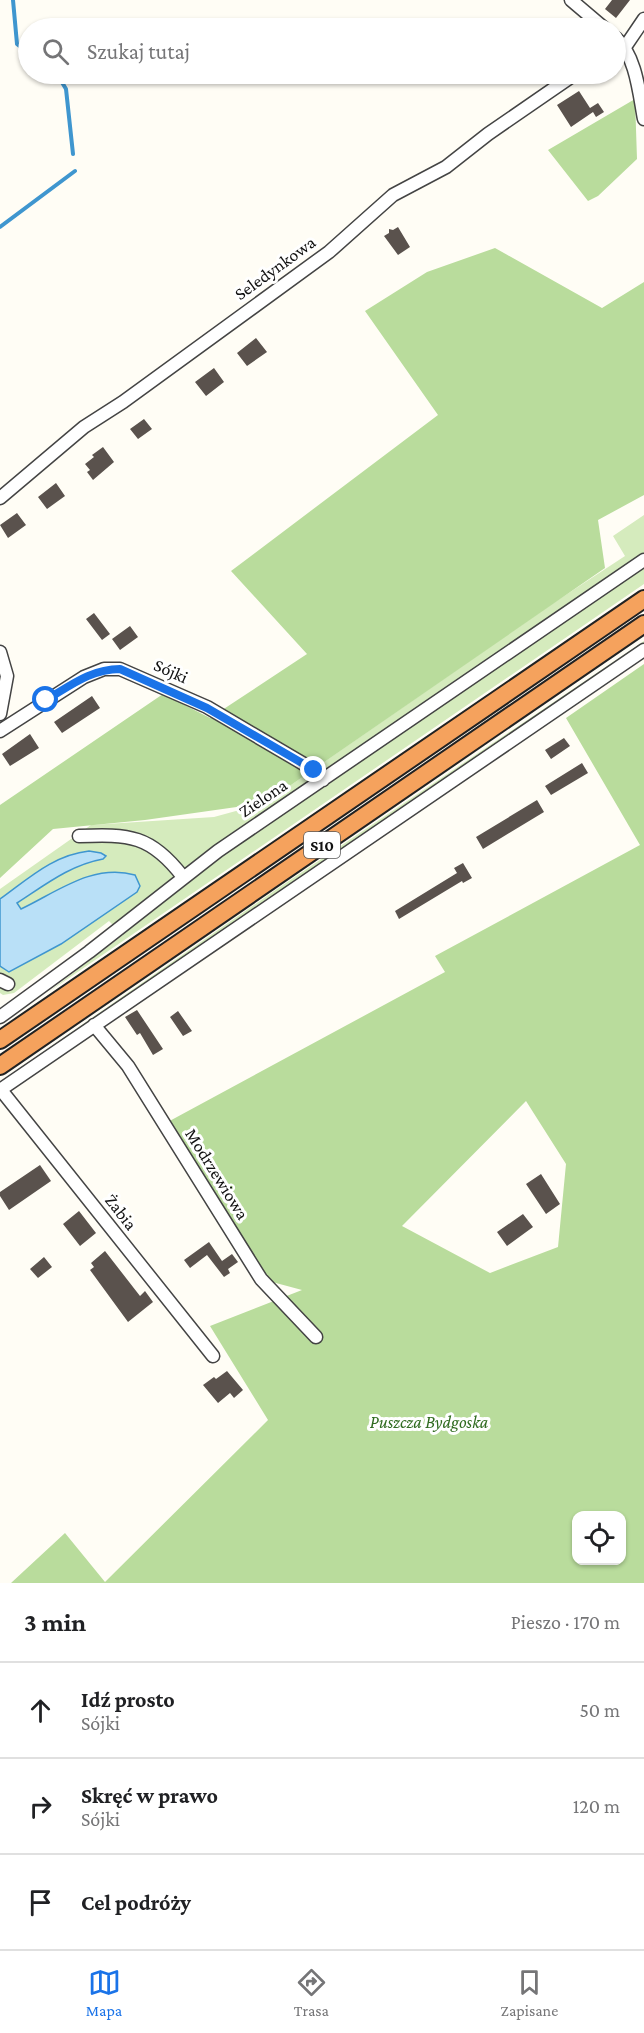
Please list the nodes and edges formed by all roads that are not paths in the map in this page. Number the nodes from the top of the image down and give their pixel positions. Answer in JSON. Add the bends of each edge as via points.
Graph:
{"nodes":[{"id":1,"x":571,"y":0,"type":"edge"},
{"id":2,"x":592,"y":18,"type":"edge"},
{"id":3,"x":644,"y":19,"type":"edge"},
{"id":4,"x":626,"y":38,"type":"edge"},
{"id":5,"x":626,"y":58,"type":"edge"},
{"id":6,"x":560,"y":84,"type":"edge"},
{"id":7,"x":644,"y":118,"type":"edge"},
{"id":8,"x":0,"y":498,"type":"edge"},
{"id":9,"x":644,"y":560,"type":"edge"},
{"id":10,"x":644,"y":599,"type":"edge"},
{"id":11,"x":644,"y":624,"type":"edge"},
{"id":12,"x":644,"y":650,"type":"edge"},
{"id":13,"x":0,"y":652,"type":"edge"},
{"id":14,"x":0,"y":714,"type":"edge"},
{"id":15,"x":0,"y":731,"type":"edge"},
{"id":16,"x":323,"y":780,"type":"junction"},
{"id":17,"x":79,"y":836,"type":"dead end"},
{"id":18,"x":183,"y":877,"type":"junction"},
{"id":19,"x":0,"y":1017,"type":"edge"},
{"id":20,"x":94,"y":1025,"type":"junction"},
{"id":21,"x":0,"y":1040,"type":"edge"},
{"id":22,"x":0,"y":1066,"type":"edge"},
{"id":23,"x":1,"y":1090,"type":"edge"},
{"id":24,"x":316,"y":1337,"type":"dead end"},
{"id":25,"x":213,"y":1356,"type":"dead end"}],
"edges":[{"from":1,"to":2,"type":"street"},
{"from":3,"to":4,"type":"street"},
{"from":5,"to":7,"type":"street","via":[[635,74]]},
{"from":6,"to":8,"type":"street","name":"Seledynkowa","via":[[446,167],[393,195],[329,252],[84,427]]},
{"from":9,"to":16,"type":"street","name":"Zielona"},
{"from":10,"to":21,"type":"highway","number":"S10"},
{"from":11,"to":22,"type":"highway","number":"S10"},
{"from":12,"to":20,"type":"street"},
{"from":13,"to":14,"type":"street","via":[[7,676]]},
{"from":15,"to":16,"type":"street","name":"Sójki","via":[[84,677],[104,669],[120,669],[207,708],[314,770]]},
{"from":16,"to":18,"type":"street","name":"Zielona"},
{"from":17,"to":18,"type":"street","via":[[129,837],[145,842],[158,849]]},
{"from":18,"to":19,"type":"street","name":"Zielona"},
{"from":20,"to":23,"type":"street"},
{"from":20,"to":24,"type":"street","name":"Modrzewiowa","via":[[128,1066],[261,1279]]},
{"from":23,"to":25,"type":"street","name":"Żabia"}]}
